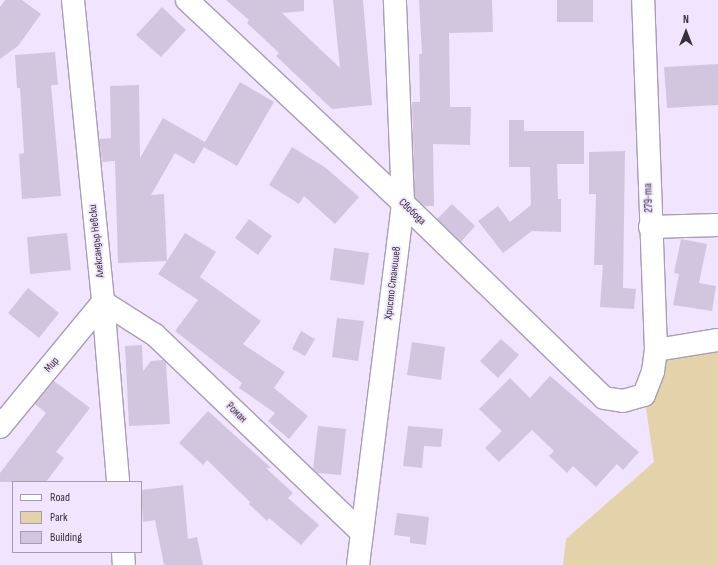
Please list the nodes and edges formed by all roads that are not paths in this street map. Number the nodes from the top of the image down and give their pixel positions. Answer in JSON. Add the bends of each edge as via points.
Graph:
{"nodes":[{"id":1,"x":73,"y":0,"type":"edge"},
{"id":2,"x":187,"y":0,"type":"edge"},
{"id":3,"x":395,"y":0,"type":"edge"},
{"id":4,"x":643,"y":0,"type":"edge"},
{"id":5,"x":403,"y":203,"type":"junction"},
{"id":6,"x":718,"y":225,"type":"edge"},
{"id":7,"x":650,"y":227,"type":"junction"},
{"id":8,"x":103,"y":302,"type":"junction"},
{"id":9,"x":718,"y":340,"type":"edge"},
{"id":10,"x":656,"y":350,"type":"junction"},
{"id":11,"x":644,"y":395,"type":"joint"},
{"id":12,"x":0,"y":427,"type":"edge"},
{"id":13,"x":118,"y":481,"type":"edge"},
{"id":14,"x":362,"y":533,"type":"junction"},
{"id":15,"x":123,"y":553,"type":"edge"},
{"id":16,"x":124,"y":565,"type":"edge"},
{"id":17,"x":358,"y":565,"type":"edge"}],
"edges":[{"from":1,"to":8,"type":"street","name":"Александър Невски"},
{"from":2,"to":5,"type":"street","name":"Свобода"},
{"from":3,"to":5,"type":"street","name":"Христо Станишев"},
{"from":4,"to":7,"type":"street","name":"279-та"},
{"from":5,"to":11,"type":"street","name":"Свобода","via":[[604,398],[624,401]]},
{"from":5,"to":14,"type":"street","name":"Христо Станишев"},
{"from":6,"to":7,"type":"street"},
{"from":7,"to":10,"type":"street","name":"279-та"},
{"from":8,"to":12,"type":"street","name":"Мир"},
{"from":8,"to":13,"type":"street","name":"Александър Невски"},
{"from":8,"to":14,"type":"street","name":"Роман","via":[[155,335]]},
{"from":9,"to":10,"type":"street"},
{"from":10,"to":11,"type":"street","name":"279-та","via":[[653,371]]},
{"from":14,"to":17,"type":"street","name":"Христо Станишев"},
{"from":15,"to":16,"type":"street"}]}
